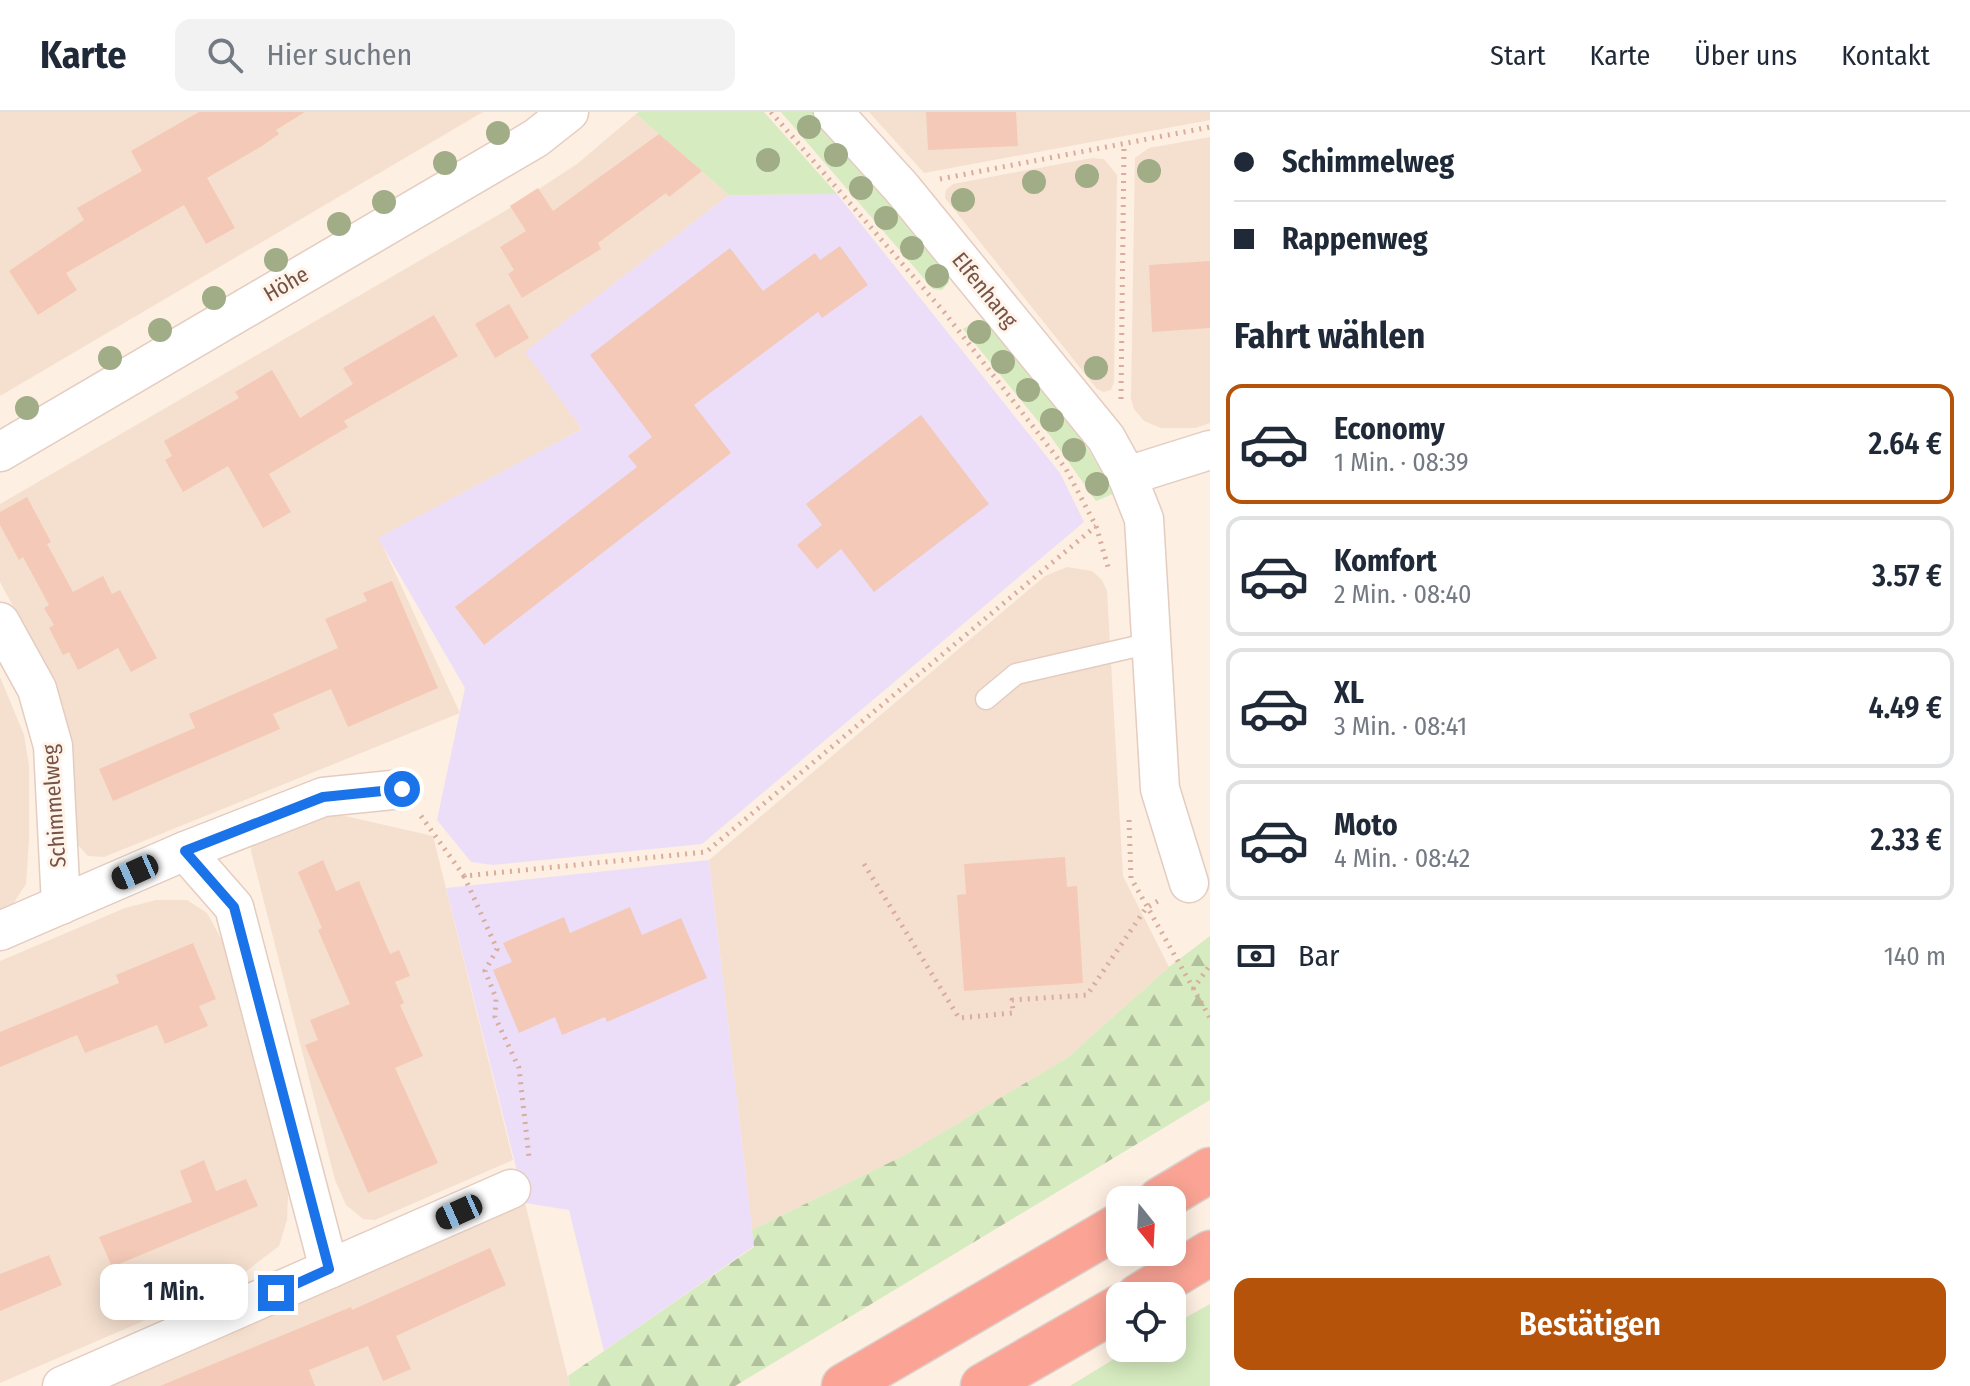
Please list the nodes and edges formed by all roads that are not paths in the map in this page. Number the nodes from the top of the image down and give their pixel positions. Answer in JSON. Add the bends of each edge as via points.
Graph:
{"nodes":[{"id":1,"x":569,"y":112,"type":"edge"},
{"id":2,"x":833,"y":112,"type":"edge"},
{"id":3,"x":1210,"y":450,"type":"edge"},
{"id":4,"x":0,"y":452,"type":"edge"},
{"id":5,"x":1127,"y":476,"type":"junction"},
{"id":6,"x":0,"y":622,"type":"edge"},
{"id":7,"x":1151,"y":643,"type":"junction"},
{"id":8,"x":986,"y":699,"type":"dead end"},
{"id":9,"x":402,"y":789,"type":"road end"},
{"id":10,"x":185,"y":851,"type":"junction"},
{"id":11,"x":1189,"y":883,"type":"dead end"},
{"id":12,"x":61,"y":905,"type":"junction"},
{"id":13,"x":0,"y":931,"type":"edge"},
{"id":14,"x":1210,"y":1170,"type":"edge"},
{"id":15,"x":1183,"y":1186,"type":"edge"},
{"id":16,"x":511,"y":1189,"type":"road end"},
{"id":17,"x":1106,"y":1233,"type":"edge"},
{"id":18,"x":1210,"y":1253,"type":"edge"},
{"id":19,"x":329,"y":1269,"type":"junction"},
{"id":20,"x":1162,"y":1282,"type":"edge"},
{"id":21,"x":1106,"y":1315,"type":"edge"},
{"id":22,"x":62,"y":1386,"type":"edge"},
{"id":23,"x":844,"y":1386,"type":"edge"},
{"id":24,"x":983,"y":1386,"type":"edge"}],
"edges":[{"from":1,"to":4,"type":"street","name":"Höhe","via":[[536,138]]},
{"from":2,"to":5,"type":"street","name":"Elfenhang","via":[[1106,438]]},
{"from":3,"to":5,"type":"street"},
{"from":5,"to":7,"type":"street","name":"Elfenhang","via":[[1144,519]]},
{"from":6,"to":12,"type":"street","name":"Schimmelweg","via":[[37,689],[53,746]]},
{"from":7,"to":8,"type":"lane","via":[[1016,674]]},
{"from":7,"to":11,"type":"street","name":"Elfenhang","via":[[1160,789]]},
{"from":9,"to":10,"type":"street","name":"Schimmelweg","via":[[323,797]]},
{"from":10,"to":12,"type":"street","name":"Schimmelweg"},
{"from":10,"to":19,"type":"street","via":[[234,907]]},
{"from":12,"to":13,"type":"street","name":"Schimmelweg"},
{"from":14,"to":15,"type":"highway"},
{"from":16,"to":19,"type":"street"},
{"from":17,"to":23,"type":"highway"},
{"from":18,"to":20,"type":"highway"},
{"from":19,"to":22,"type":"street"},
{"from":21,"to":24,"type":"highway"}]}
